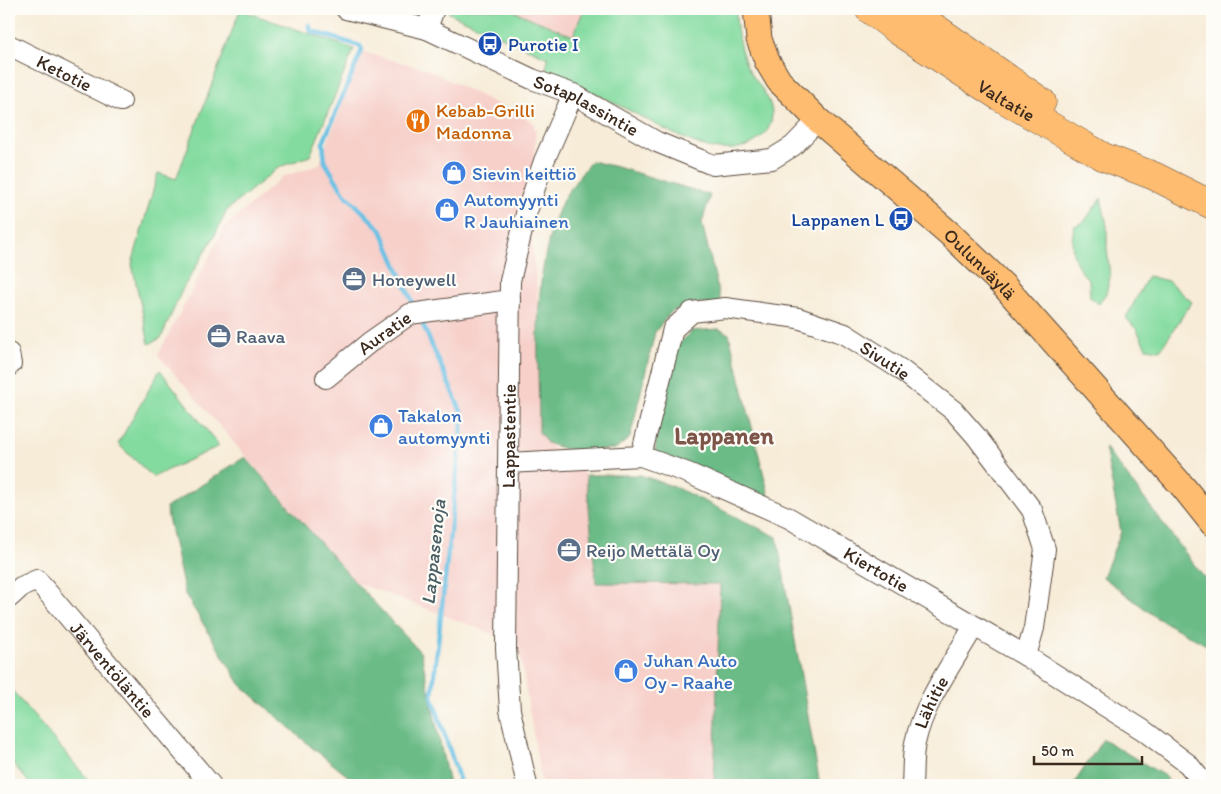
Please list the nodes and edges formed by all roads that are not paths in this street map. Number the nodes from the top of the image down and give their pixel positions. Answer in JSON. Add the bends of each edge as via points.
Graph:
{"nodes":[{"id":1,"x":346,"y":9,"type":"edge"},
{"id":2,"x":434,"y":9,"type":"edge"},
{"id":3,"x":756,"y":9,"type":"edge"},
{"id":4,"x":869,"y":9,"type":"edge"},
{"id":5,"x":908,"y":9,"type":"edge"},
{"id":6,"x":427,"y":30,"type":"junction"},
{"id":7,"x":9,"y":45,"type":"edge"},
{"id":8,"x":573,"y":94,"type":"junction"},
{"id":9,"x":121,"y":101,"type":"dead end"},
{"id":10,"x":818,"y":120,"type":"junction"},
{"id":11,"x":1154,"y":176,"type":"junction"},
{"id":12,"x":1212,"y":204,"type":"edge"},
{"id":13,"x":510,"y":300,"type":"junction"},
{"id":14,"x":9,"y":353,"type":"edge"},
{"id":15,"x":9,"y":366,"type":"edge"},
{"id":16,"x":326,"y":378,"type":"dead end"},
{"id":17,"x":641,"y":456,"type":"junction"},
{"id":18,"x":508,"y":463,"type":"junction"},
{"id":19,"x":1212,"y":523,"type":"edge"},
{"id":20,"x":9,"y":598,"type":"edge"},
{"id":21,"x":974,"y":626,"type":"junction"},
{"id":22,"x":1026,"y":656,"type":"junction"},
{"id":23,"x":211,"y":785,"type":"edge"},
{"id":24,"x":527,"y":785,"type":"edge"},
{"id":25,"x":912,"y":785,"type":"edge"},
{"id":26,"x":1205,"y":785,"type":"edge"}],
"edges":[{"from":1,"to":6,"type":"street","name":"Sotaplassintie"},
{"from":2,"to":6,"type":"street"},
{"from":3,"to":10,"type":"main road","name":"Oulunväylä","via":[[758,39],[767,61],[779,81]]},
{"from":4,"to":11,"type":"highway","name":"Valtatie","via":[[1049,126],[1104,157]]},
{"from":5,"to":11,"type":"highway","name":"Valtatie"},
{"from":6,"to":8,"type":"street","name":"Sotaplassintie","via":[[532,79]]},
{"from":7,"to":9,"type":"street","name":"Ketotie"},
{"from":8,"to":10,"type":"street","name":"Sotaplassintie","via":[[657,142],[714,165],[772,160],[792,146]]},
{"from":8,"to":13,"type":"street","name":"Lappastentie","via":[[544,161],[526,214],[510,281]]},
{"from":10,"to":19,"type":"main road","name":"Oulunväylä","via":[[950,234],[1005,288]]},
{"from":11,"to":12,"type":"highway","name":"Valtatie"},
{"from":13,"to":16,"type":"street","name":"Auratie","via":[[410,314]]},
{"from":13,"to":18,"type":"street","name":"Lappastentie"},
{"from":14,"to":15,"type":"street"},
{"from":17,"to":18,"type":"street","name":"Kiertotie"},
{"from":17,"to":21,"type":"street","name":"Kiertotie","via":[[790,518]]},
{"from":17,"to":22,"type":"street","name":"Sivutie","via":[[673,329],[692,312],[725,308],[798,318],[845,334],[900,369],[954,410],[1032,510],[1045,549],[1034,628]]},
{"from":18,"to":24,"type":"street","name":"Lappastentie","via":[[506,648],[510,710]]},
{"from":20,"to":23,"type":"street","name":"Järventöläntie","via":[[21,587],[37,580]]},
{"from":21,"to":22,"type":"street","name":"Kiertotie"},
{"from":21,"to":25,"type":"street","name":"Lähitie","via":[[918,728]]},
{"from":22,"to":26,"type":"street","name":"Kiertotie","via":[[1174,752]]}]}
